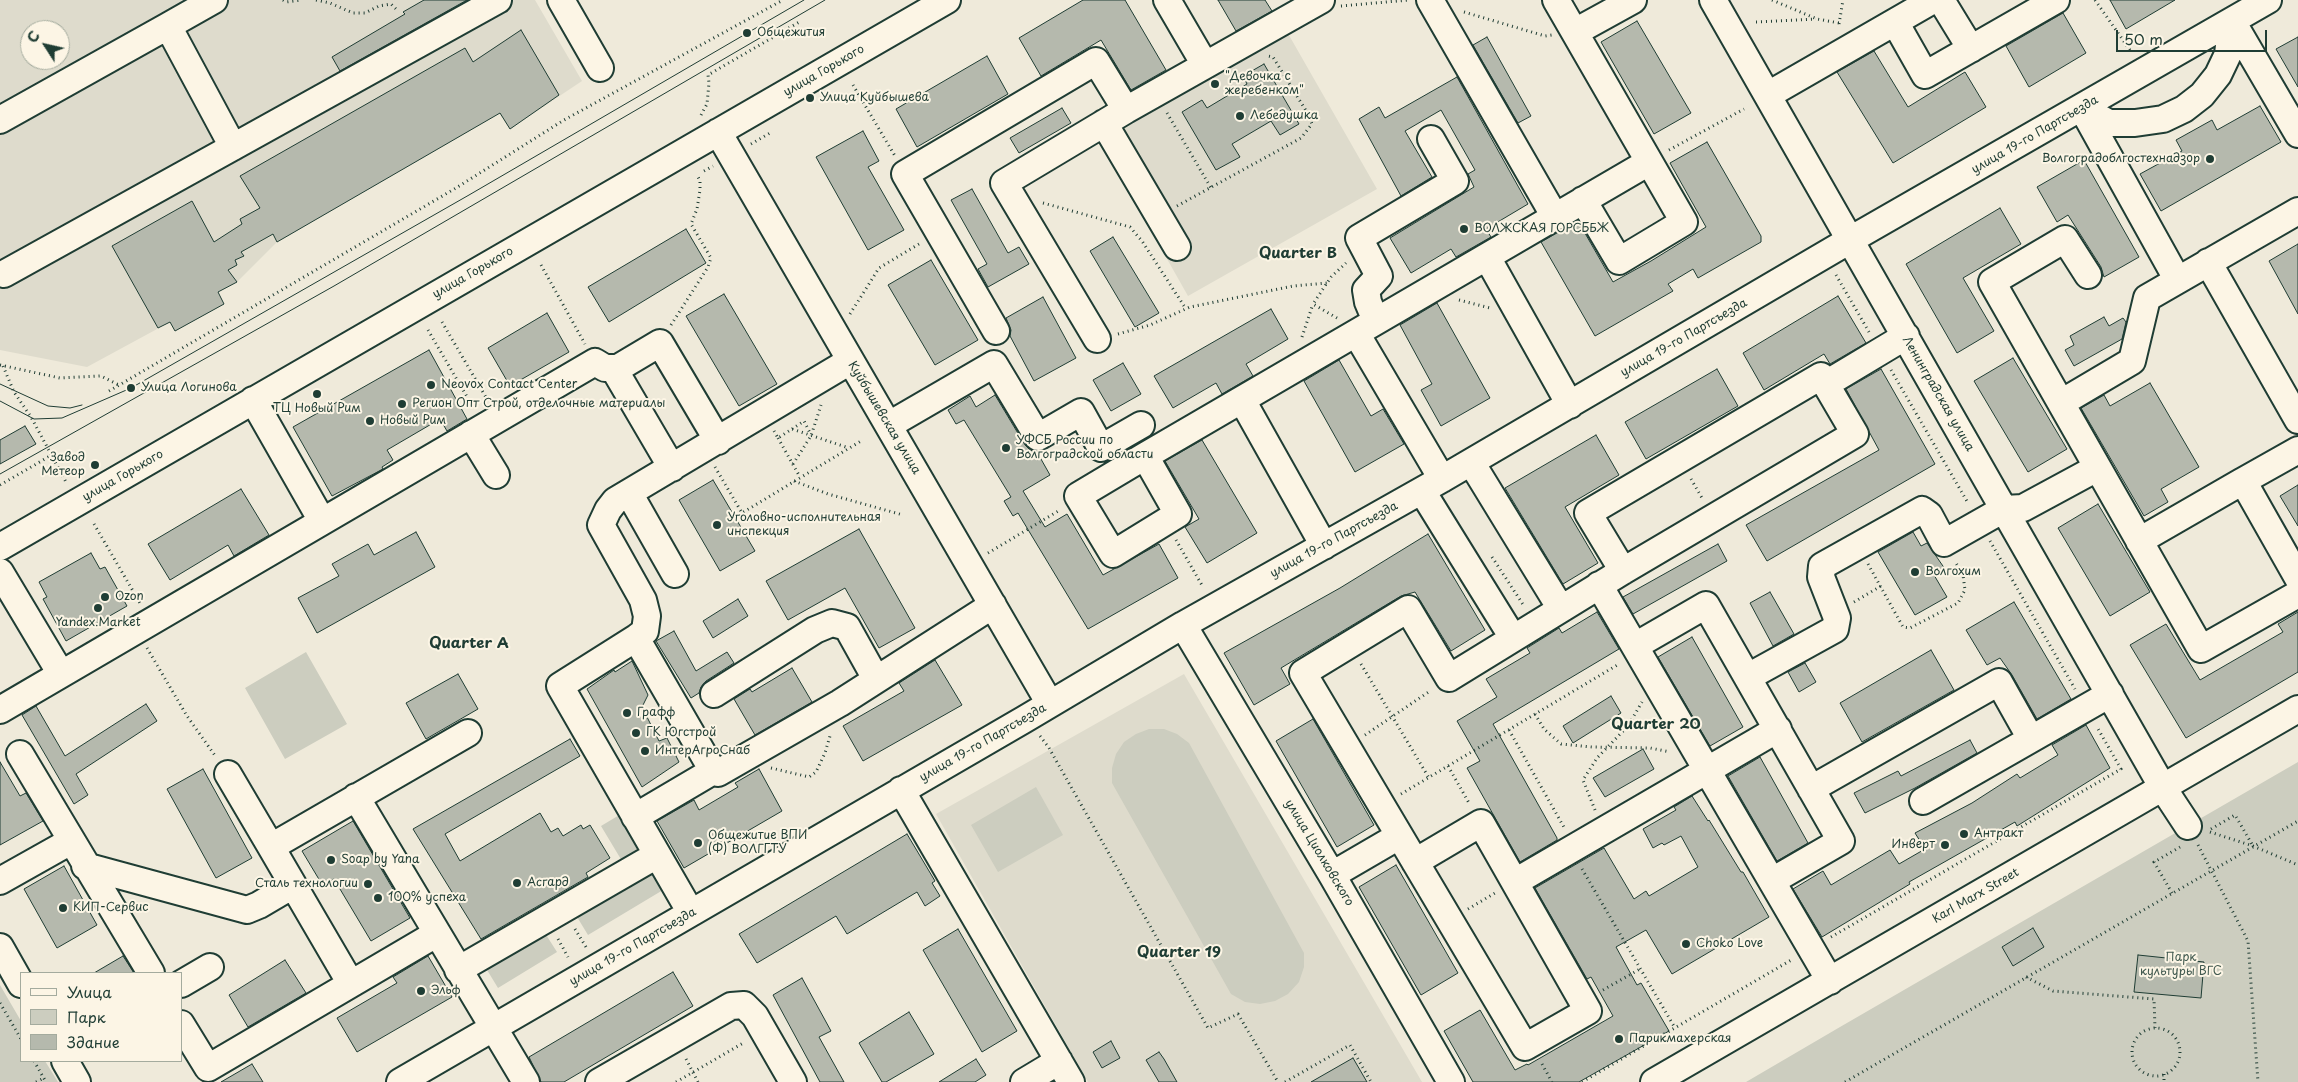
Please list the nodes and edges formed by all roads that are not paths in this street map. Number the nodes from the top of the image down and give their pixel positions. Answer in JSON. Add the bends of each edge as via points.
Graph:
{"nodes":[{"id":1,"x":214,"y":0,"type":"edge"},
{"id":2,"x":498,"y":0,"type":"edge"},
{"id":3,"x":561,"y":0,"type":"edge"},
{"id":4,"x":947,"y":0,"type":"edge"},
{"id":5,"x":1167,"y":0,"type":"edge"},
{"id":6,"x":1322,"y":0,"type":"edge"},
{"id":7,"x":1430,"y":0,"type":"edge"},
{"id":8,"x":1556,"y":0,"type":"edge"},
{"id":9,"x":1633,"y":0,"type":"edge"},
{"id":10,"x":1713,"y":0,"type":"edge"},
{"id":11,"x":1933,"y":0,"type":"edge"},
{"id":12,"x":1941,"y":0,"type":"edge"},
{"id":13,"x":2056,"y":0,"type":"edge"},
{"id":14,"x":2268,"y":0,"type":"edge"},
{"id":15,"x":1293,"y":7,"type":"edge"},
{"id":16,"x":2232,"y":21,"type":"junction"},
{"id":17,"x":1895,"y":22,"type":"junction"},
{"id":18,"x":168,"y":26,"type":"junction"},
{"id":19,"x":1575,"y":32,"type":"junction"},
{"id":20,"x":1971,"y":49,"type":"junction"},
{"id":21,"x":1205,"y":65,"type":"junction"},
{"id":22,"x":600,"y":68,"type":"dead end"},
{"id":23,"x":1768,"y":96,"type":"junction"},
{"id":24,"x":2082,"y":108,"type":"junction"},
{"id":25,"x":1115,"y":117,"type":"junction"},
{"id":26,"x":0,"y":120,"type":"edge"},
{"id":27,"x":709,"y":125,"type":"junction"},
{"id":28,"x":2298,"y":134,"type":"edge"},
{"id":29,"x":1430,"y":139,"type":"dead end"},
{"id":30,"x":233,"y":147,"type":"junction"},
{"id":31,"x":1649,"y":162,"type":"junction"},
{"id":32,"x":1583,"y":200,"type":"junction"},
{"id":33,"x":2298,"y":211,"type":"edge"},
{"id":34,"x":1555,"y":217,"type":"junction"},
{"id":35,"x":1850,"y":240,"type":"junction"},
{"id":36,"x":1177,"y":247,"type":"dead end"},
{"id":37,"x":1487,"y":256,"type":"junction"},
{"id":38,"x":2208,"y":262,"type":"junction"},
{"id":39,"x":4,"y":274,"type":"dead end"},
{"id":40,"x":2088,"y":275,"type":"dead end"},
{"id":41,"x":2177,"y":279,"type":"junction"},
{"id":42,"x":1364,"y":328,"type":"junction"},
{"id":43,"x":996,"y":331,"type":"dead end"},
{"id":44,"x":1906,"y":336,"type":"junction"},
{"id":45,"x":1097,"y":339,"type":"road end"},
{"id":46,"x":850,"y":361,"type":"junction"},
{"id":47,"x":604,"y":365,"type":"junction"},
{"id":48,"x":1826,"y":384,"type":"junction"},
{"id":49,"x":253,"y":400,"type":"junction"},
{"id":50,"x":1242,"y":400,"type":"junction"},
{"id":51,"x":2061,"y":403,"type":"junction"},
{"id":52,"x":1570,"y":405,"type":"junction"},
{"id":53,"x":2298,"y":420,"type":"edge"},
{"id":54,"x":889,"y":424,"type":"junction"},
{"id":55,"x":1141,"y":425,"type":"dead end"},
{"id":56,"x":485,"y":426,"type":"junction"},
{"id":57,"x":711,"y":445,"type":"junction"},
{"id":58,"x":2298,"y":450,"type":"edge"},
{"id":59,"x":1145,"y":456,"type":"junction"},
{"id":60,"x":1471,"y":462,"type":"junction"},
{"id":61,"x":672,"y":468,"type":"junction"},
{"id":62,"x":2098,"y":468,"type":"junction"},
{"id":63,"x":496,"y":475,"type":"dead end"},
{"id":64,"x":2243,"y":482,"type":"junction"},
{"id":65,"x":1432,"y":485,"type":"junction"},
{"id":66,"x":629,"y":493,"type":"junction"},
{"id":67,"x":2004,"y":509,"type":"junction"},
{"id":68,"x":322,"y":521,"type":"junction"},
{"id":69,"x":2139,"y":541,"type":"junction"},
{"id":70,"x":0,"y":546,"type":"edge"},
{"id":71,"x":1324,"y":546,"type":"junction"},
{"id":72,"x":1623,"y":571,"type":"junction"},
{"id":73,"x":0,"y":572,"type":"edge"},
{"id":74,"x":674,"y":574,"type":"dead end"},
{"id":75,"x":2298,"y":578,"type":"edge"},
{"id":76,"x":1599,"y":586,"type":"junction"},
{"id":77,"x":2298,"y":594,"type":"edge"},
{"id":78,"x":993,"y":605,"type":"junction"},
{"id":79,"x":1561,"y":609,"type":"junction"},
{"id":80,"x":1183,"y":625,"type":"junction"},
{"id":81,"x":636,"y":638,"type":"junction"},
{"id":82,"x":1513,"y":638,"type":"junction"},
{"id":83,"x":1637,"y":649,"type":"junction"},
{"id":84,"x":62,"y":674,"type":"junction"},
{"id":85,"x":1748,"y":677,"type":"junction"},
{"id":86,"x":876,"y":679,"type":"junction"},
{"id":87,"x":714,"y":694,"type":"dead end"},
{"id":88,"x":2110,"y":694,"type":"junction"},
{"id":89,"x":1050,"y":704,"type":"junction"},
{"id":90,"x":0,"y":710,"type":"edge"},
{"id":91,"x":2298,"y":710,"type":"edge"},
{"id":92,"x":1778,"y":729,"type":"junction"},
{"id":93,"x":468,"y":733,"type":"dead end"},
{"id":94,"x":2031,"y":739,"type":"junction"},
{"id":95,"x":20,"y":754,"type":"dead end"},
{"id":96,"x":1704,"y":764,"type":"junction"},
{"id":97,"x":713,"y":771,"type":"junction"},
{"id":98,"x":228,"y":774,"type":"road end"},
{"id":99,"x":2163,"y":788,"type":"junction"},
{"id":100,"x":1811,"y":789,"type":"junction"},
{"id":101,"x":901,"y":790,"type":"junction"},
{"id":102,"x":356,"y":797,"type":"junction"},
{"id":103,"x":1923,"y":801,"type":"dead end"},
{"id":104,"x":635,"y":816,"type":"junction"},
{"id":105,"x":2197,"y":829,"type":"road end"},
{"id":106,"x":1399,"y":836,"type":"junction"},
{"id":107,"x":71,"y":841,"type":"junction"},
{"id":108,"x":271,"y":847,"type":"junction"},
{"id":109,"x":657,"y":855,"type":"junction"},
{"id":110,"x":1415,"y":862,"type":"junction"},
{"id":111,"x":86,"y":866,"type":"junction"},
{"id":112,"x":1332,"y":875,"type":"junction"},
{"id":113,"x":0,"y":880,"type":"edge"},
{"id":114,"x":1515,"y":882,"type":"junction"},
{"id":115,"x":1772,"y":882,"type":"junction"},
{"id":116,"x":293,"y":885,"type":"junction"},
{"id":117,"x":691,"y":913,"type":"junction"},
{"id":118,"x":436,"y":934,"type":"junction"},
{"id":119,"x":0,"y":947,"type":"edge"},
{"id":120,"x":210,"y":967,"type":"dead end"},
{"id":121,"x":458,"y":970,"type":"junction"},
{"id":122,"x":149,"y":972,"type":"edge"},
{"id":123,"x":1830,"y":981,"type":"junction"},
{"id":124,"x":20,"y":982,"type":"edge"},
{"id":125,"x":182,"y":983,"type":"edge"},
{"id":126,"x":351,"y":984,"type":"junction"},
{"id":127,"x":182,"y":1026,"type":"edge"},
{"id":128,"x":492,"y":1028,"type":"junction"},
{"id":129,"x":66,"y":1062,"type":"edge"},
{"id":130,"x":1065,"y":1072,"type":"edge"},
{"id":131,"x":410,"y":1079,"type":"edge"},
{"id":132,"x":77,"y":1082,"type":"edge"},
{"id":133,"x":526,"y":1082,"type":"edge"},
{"id":134,"x":599,"y":1082,"type":"edge"},
{"id":135,"x":792,"y":1082,"type":"edge"},
{"id":136,"x":1024,"y":1082,"type":"edge"},
{"id":137,"x":1451,"y":1082,"type":"edge"},
{"id":138,"x":1654,"y":1082,"type":"edge"}],
"edges":[{"from":1,"to":18,"type":"street"},
{"from":2,"to":30,"type":"street"},
{"from":3,"to":22,"type":"street"},
{"from":4,"to":27,"type":"street","name":"улица Горького"},
{"from":5,"to":21,"type":"street"},
{"from":6,"to":15,"type":"street"},
{"from":7,"to":34,"type":"street"},
{"from":8,"to":19,"type":"street"},
{"from":9,"to":19,"type":"street"},
{"from":10,"to":23,"type":"street","name":"Ленинградская улица"},
{"from":11,"to":17,"type":"street"},
{"from":12,"to":20,"type":"street"},
{"from":13,"to":20,"type":"street"},
{"from":14,"to":16,"type":"street","name":"улица 19-го Партсъезда"},
{"from":15,"to":21,"type":"street"},
{"from":16,"to":24,"type":"street","name":"улица 19-го Партсъезда"},
{"from":16,"to":24,"type":"street","via":[[2228,54],[2218,75],[2202,95],[2184,109],[2163,119],[2108,123]]},
{"from":16,"to":28,"type":"street"},
{"from":17,"to":20,"type":"street","via":[[1925,75]]},
{"from":17,"to":23,"type":"street"},
{"from":18,"to":26,"type":"street"},
{"from":18,"to":30,"type":"street"},
{"from":19,"to":31,"type":"street"},
{"from":21,"to":25,"type":"street"},
{"from":23,"to":35,"type":"street","name":"Ленинградская улица"},
{"from":24,"to":35,"type":"street","name":"улица 19-го Партсъезда"},
{"from":24,"to":41,"type":"street"},
{"from":25,"to":36,"type":"street","via":[[1159,216]]},
{"from":25,"to":43,"type":"street","via":[[1096,61],[905,174]]},
{"from":25,"to":45,"type":"street","via":[[1004,183]]},
{"from":27,"to":46,"type":"street","name":"Куйбышевская улица"},
{"from":27,"to":49,"type":"street","name":"улица Горького"},
{"from":29,"to":42,"type":"street","via":[[1455,181],[1359,238],[1379,276],[1366,290],[1368,302]]},
{"from":30,"to":39,"type":"street"},
{"from":31,"to":32,"type":"street"},
{"from":31,"to":32,"type":"street","via":[[1684,222],[1619,261]]},
{"from":32,"to":34,"type":"street"},
{"from":33,"to":38,"type":"street"},
{"from":34,"to":37,"type":"street"},
{"from":35,"to":44,"type":"street","name":"Ленинградская улица"},
{"from":35,"to":52,"type":"street","name":"улица 19-го Партсъезда"},
{"from":37,"to":42,"type":"street"},
{"from":37,"to":52,"type":"street"},
{"from":38,"to":41,"type":"street"},
{"from":38,"to":53,"type":"street"},
{"from":40,"to":51,"type":"street","via":[[2065,239],[1992,282]]},
{"from":41,"to":51,"type":"street","via":[[2147,298],[2132,361]]},
{"from":42,"to":50,"type":"street"},
{"from":42,"to":65,"type":"street"},
{"from":44,"to":48,"type":"street"},
{"from":44,"to":67,"type":"street","name":"Ленинградская улица"},
{"from":46,"to":54,"type":"street","name":"Куйбышевская улица"},
{"from":46,"to":57,"type":"street"},
{"from":47,"to":56,"type":"street"},
{"from":47,"to":57,"type":"street","via":[[618,368],[660,343]]},
{"from":47,"to":61,"type":"street"},
{"from":48,"to":72,"type":"street","via":[[1855,434]]},
{"from":48,"to":72,"type":"street","via":[[1821,376],[1588,513]]},
{"from":49,"to":68,"type":"street"},
{"from":49,"to":70,"type":"street","name":"улица Горького"},
{"from":50,"to":59,"type":"street"},
{"from":50,"to":71,"type":"street"},
{"from":51,"to":62,"type":"street"},
{"from":52,"to":60,"type":"street","name":"улица 19-го Партсъезда"},
{"from":54,"to":55,"type":"street","via":[[994,364],[1038,437],[1081,412],[1101,448]]},
{"from":54,"to":78,"type":"street","name":"Куйбышевская улица"},
{"from":56,"to":63,"type":"street"},
{"from":56,"to":68,"type":"street"},
{"from":57,"to":61,"type":"street"},
{"from":58,"to":64,"type":"street"},
{"from":59,"to":59,"type":"street","via":[[1178,514],[1113,554],[1078,496]]},
{"from":60,"to":65,"type":"street","name":"улица 19-го Партсъезда"},
{"from":60,"to":79,"type":"street"},
{"from":61,"to":66,"type":"street"},
{"from":62,"to":67,"type":"street","via":[[2023,508]]},
{"from":62,"to":69,"type":"street"},
{"from":64,"to":69,"type":"street"},
{"from":64,"to":75,"type":"street"},
{"from":65,"to":71,"type":"street","name":"улица 19-го Партсъезда"},
{"from":65,"to":82,"type":"street","via":[[1467,563]]},
{"from":66,"to":74,"type":"street"},
{"from":66,"to":81,"type":"street","via":[[615,501],[601,525],[644,600],[645,631]]},
{"from":67,"to":85,"type":"street","via":[[1944,543],[1929,515],[1922,510],[1822,566],[1821,578],[1837,618],[1835,629]]},
{"from":67,"to":88,"type":"street","name":"Ленинградская улица"},
{"from":68,"to":84,"type":"street"},
{"from":69,"to":77,"type":"street","via":[[2201,649]]},
{"from":71,"to":80,"type":"street","name":"улица 19-го Партсъезда"},
{"from":72,"to":76,"type":"street"},
{"from":73,"to":84,"type":"street"},
{"from":76,"to":79,"type":"street"},
{"from":76,"to":83,"type":"street"},
{"from":78,"to":86,"type":"street"},
{"from":78,"to":89,"type":"street","name":"Куйбышевская улица"},
{"from":79,"to":82,"type":"street"},
{"from":80,"to":89,"type":"street","name":"улица 19-го Партсъезда"},
{"from":80,"to":112,"type":"street","name":"улица Циолковского"},
{"from":81,"to":97,"type":"street"},
{"from":81,"to":104,"type":"street","via":[[560,686]]},
{"from":82,"to":106,"type":"street","via":[[1449,678],[1408,609],[1303,673]]},
{"from":83,"to":85,"type":"street","via":[[1706,605]]},
{"from":83,"to":96,"type":"street"},
{"from":84,"to":90,"type":"street"},
{"from":85,"to":92,"type":"street"},
{"from":86,"to":87,"type":"street","via":[[847,627],[832,623],[815,630]]},
{"from":86,"to":97,"type":"street","via":[[742,760],[718,773]]},
{"from":88,"to":94,"type":"street"},
{"from":88,"to":99,"type":"street","name":"Ленинградская улица"},
{"from":89,"to":101,"type":"street","name":"улица 19-го Партсъезда"},
{"from":91,"to":99,"type":"street","name":"Karl Marx Street"},
{"from":92,"to":96,"type":"street"},
{"from":92,"to":100,"type":"street"},
{"from":93,"to":102,"type":"street"},
{"from":94,"to":100,"type":"street","via":[[1999,682]]},
{"from":94,"to":103,"type":"street"},
{"from":95,"to":107,"type":"street"},
{"from":96,"to":114,"type":"street","via":[[1603,831]]},
{"from":96,"to":115,"type":"street"},
{"from":97,"to":104,"type":"street"},
{"from":98,"to":108,"type":"street"},
{"from":99,"to":105,"type":"street","name":"Ленинградская улица"},
{"from":99,"to":123,"type":"street","name":"Karl Marx Street"},
{"from":100,"to":115,"type":"street","via":[[1841,841]]},
{"from":101,"to":117,"type":"street","name":"улица 19-го Партсъезда"},
{"from":101,"to":130,"type":"street"},
{"from":102,"to":108,"type":"street"},
{"from":102,"to":118,"type":"street"},
{"from":104,"to":109,"type":"street"},
{"from":106,"to":110,"type":"street"},
{"from":106,"to":112,"type":"street"},
{"from":107,"to":111,"type":"street"},
{"from":107,"to":113,"type":"street"},
{"from":108,"to":116,"type":"street"},
{"from":109,"to":117,"type":"street"},
{"from":109,"to":121,"type":"street"},
{"from":110,"to":114,"type":"street","via":[[1481,823]]},
{"from":110,"to":114,"type":"street","via":[[1525,1047],[1588,1011]]},
{"from":111,"to":116,"type":"street","via":[[247,910]]},
{"from":111,"to":122,"type":"street"},
{"from":112,"to":137,"type":"street","name":"улица Циолковского"},
{"from":115,"to":123,"type":"street"},
{"from":116,"to":126,"type":"street"},
{"from":117,"to":128,"type":"street","name":"улица 19-го Партсъезда"},
{"from":118,"to":121,"type":"street"},
{"from":118,"to":126,"type":"street"},
{"from":119,"to":124,"type":"street"},
{"from":120,"to":125,"type":"street"},
{"from":121,"to":128,"type":"street"},
{"from":123,"to":138,"type":"street","name":"Karl Marx Street"},
{"from":126,"to":127,"type":"street","via":[[208,1068]]},
{"from":128,"to":131,"type":"street","name":"улица 19-го Партсъезда"},
{"from":128,"to":133,"type":"street"},
{"from":129,"to":132,"type":"street"},
{"from":130,"to":136,"type":"street"},
{"from":134,"to":135,"type":"street","via":[[731,1006],[744,1005],[755,1016]]}]}
